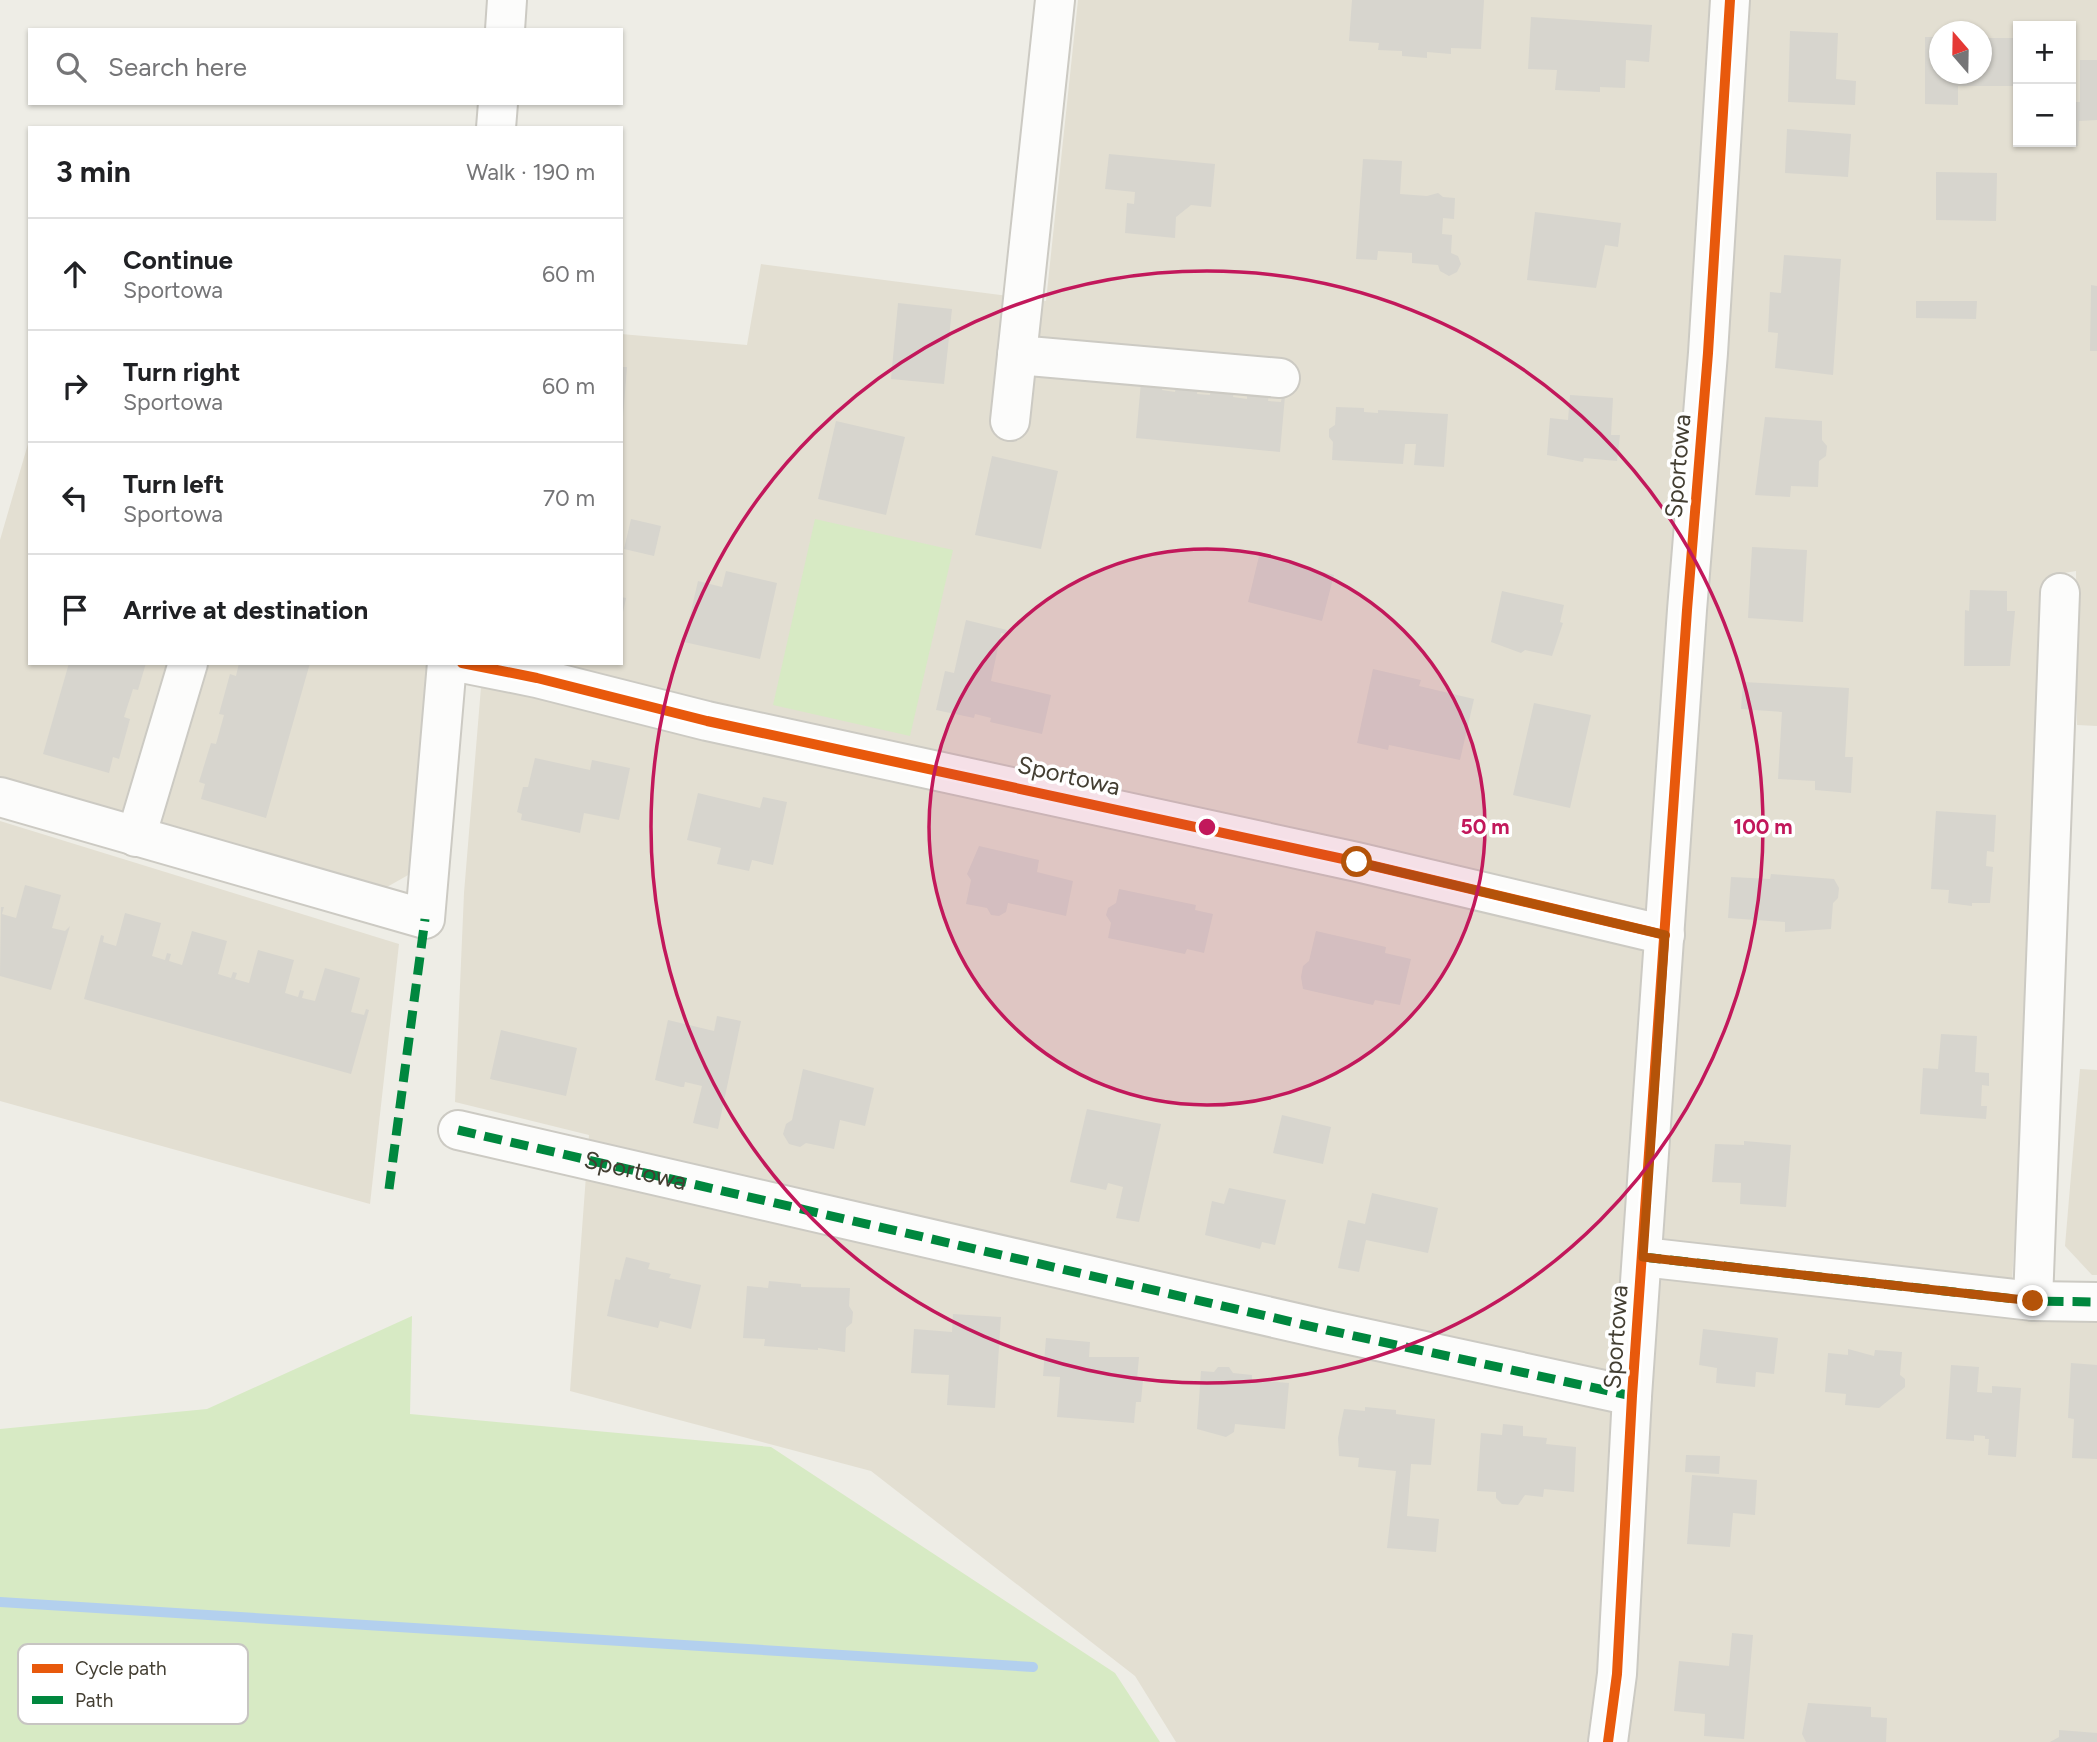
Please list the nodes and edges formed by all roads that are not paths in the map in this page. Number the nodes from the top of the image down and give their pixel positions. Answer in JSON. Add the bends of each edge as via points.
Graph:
{"nodes":[{"id":1,"x":508,"y":0,"type":"edge"},
{"id":2,"x":1055,"y":0,"type":"edge"},
{"id":3,"x":1730,"y":0,"type":"edge"},
{"id":4,"x":505,"y":28,"type":"edge"},
{"id":5,"x":498,"y":105,"type":"edge"},
{"id":6,"x":496,"y":126,"type":"edge"},
{"id":7,"x":1017,"y":355,"type":"junction"},
{"id":8,"x":1280,"y":378,"type":"dead end"},
{"id":9,"x":1010,"y":421,"type":"dead end"},
{"id":10,"x":2060,"y":593,"type":"dead end"},
{"id":11,"x":187,"y":665,"type":"edge"},
{"id":12,"x":447,"y":665,"type":"edge"},
{"id":13,"x":472,"y":665,"type":"edge"},
{"id":14,"x":0,"y":797,"type":"edge"},
{"id":15,"x":136,"y":837,"type":"junction"},
{"id":16,"x":1665,"y":935,"type":"junction"},
{"id":17,"x":458,"y":1130,"type":"dead end"},
{"id":18,"x":1643,"y":1257,"type":"junction"},
{"id":19,"x":2033,"y":1301,"type":"junction"},
{"id":20,"x":2097,"y":1302,"type":"edge"},
{"id":21,"x":1632,"y":1396,"type":"junction"},
{"id":22,"x":1608,"y":1742,"type":"edge"}],
"edges":[{"from":1,"to":4,"type":"street"},
{"from":2,"to":7,"type":"street"},
{"from":3,"to":16,"type":"street","name":"Sportowa","via":[[1709,353]]},
{"from":5,"to":6,"type":"street"},
{"from":7,"to":8,"type":"street"},
{"from":7,"to":9,"type":"street"},
{"from":10,"to":19,"type":"street"},
{"from":11,"to":15,"type":"street"},
{"from":12,"to":15,"type":"street","via":[[425,919]]},
{"from":13,"to":16,"type":"street","name":"Sportowa"},
{"from":14,"to":15,"type":"street"},
{"from":16,"to":18,"type":"street","name":"Sportowa"},
{"from":17,"to":21,"type":"street","name":"Sportowa"},
{"from":18,"to":19,"type":"street","name":"Sportowa"},
{"from":18,"to":21,"type":"street","name":"Sportowa"},
{"from":19,"to":20,"type":"street","name":"Sportowa"},
{"from":21,"to":22,"type":"street","name":"Sportowa","via":[[1617,1674]]}]}
